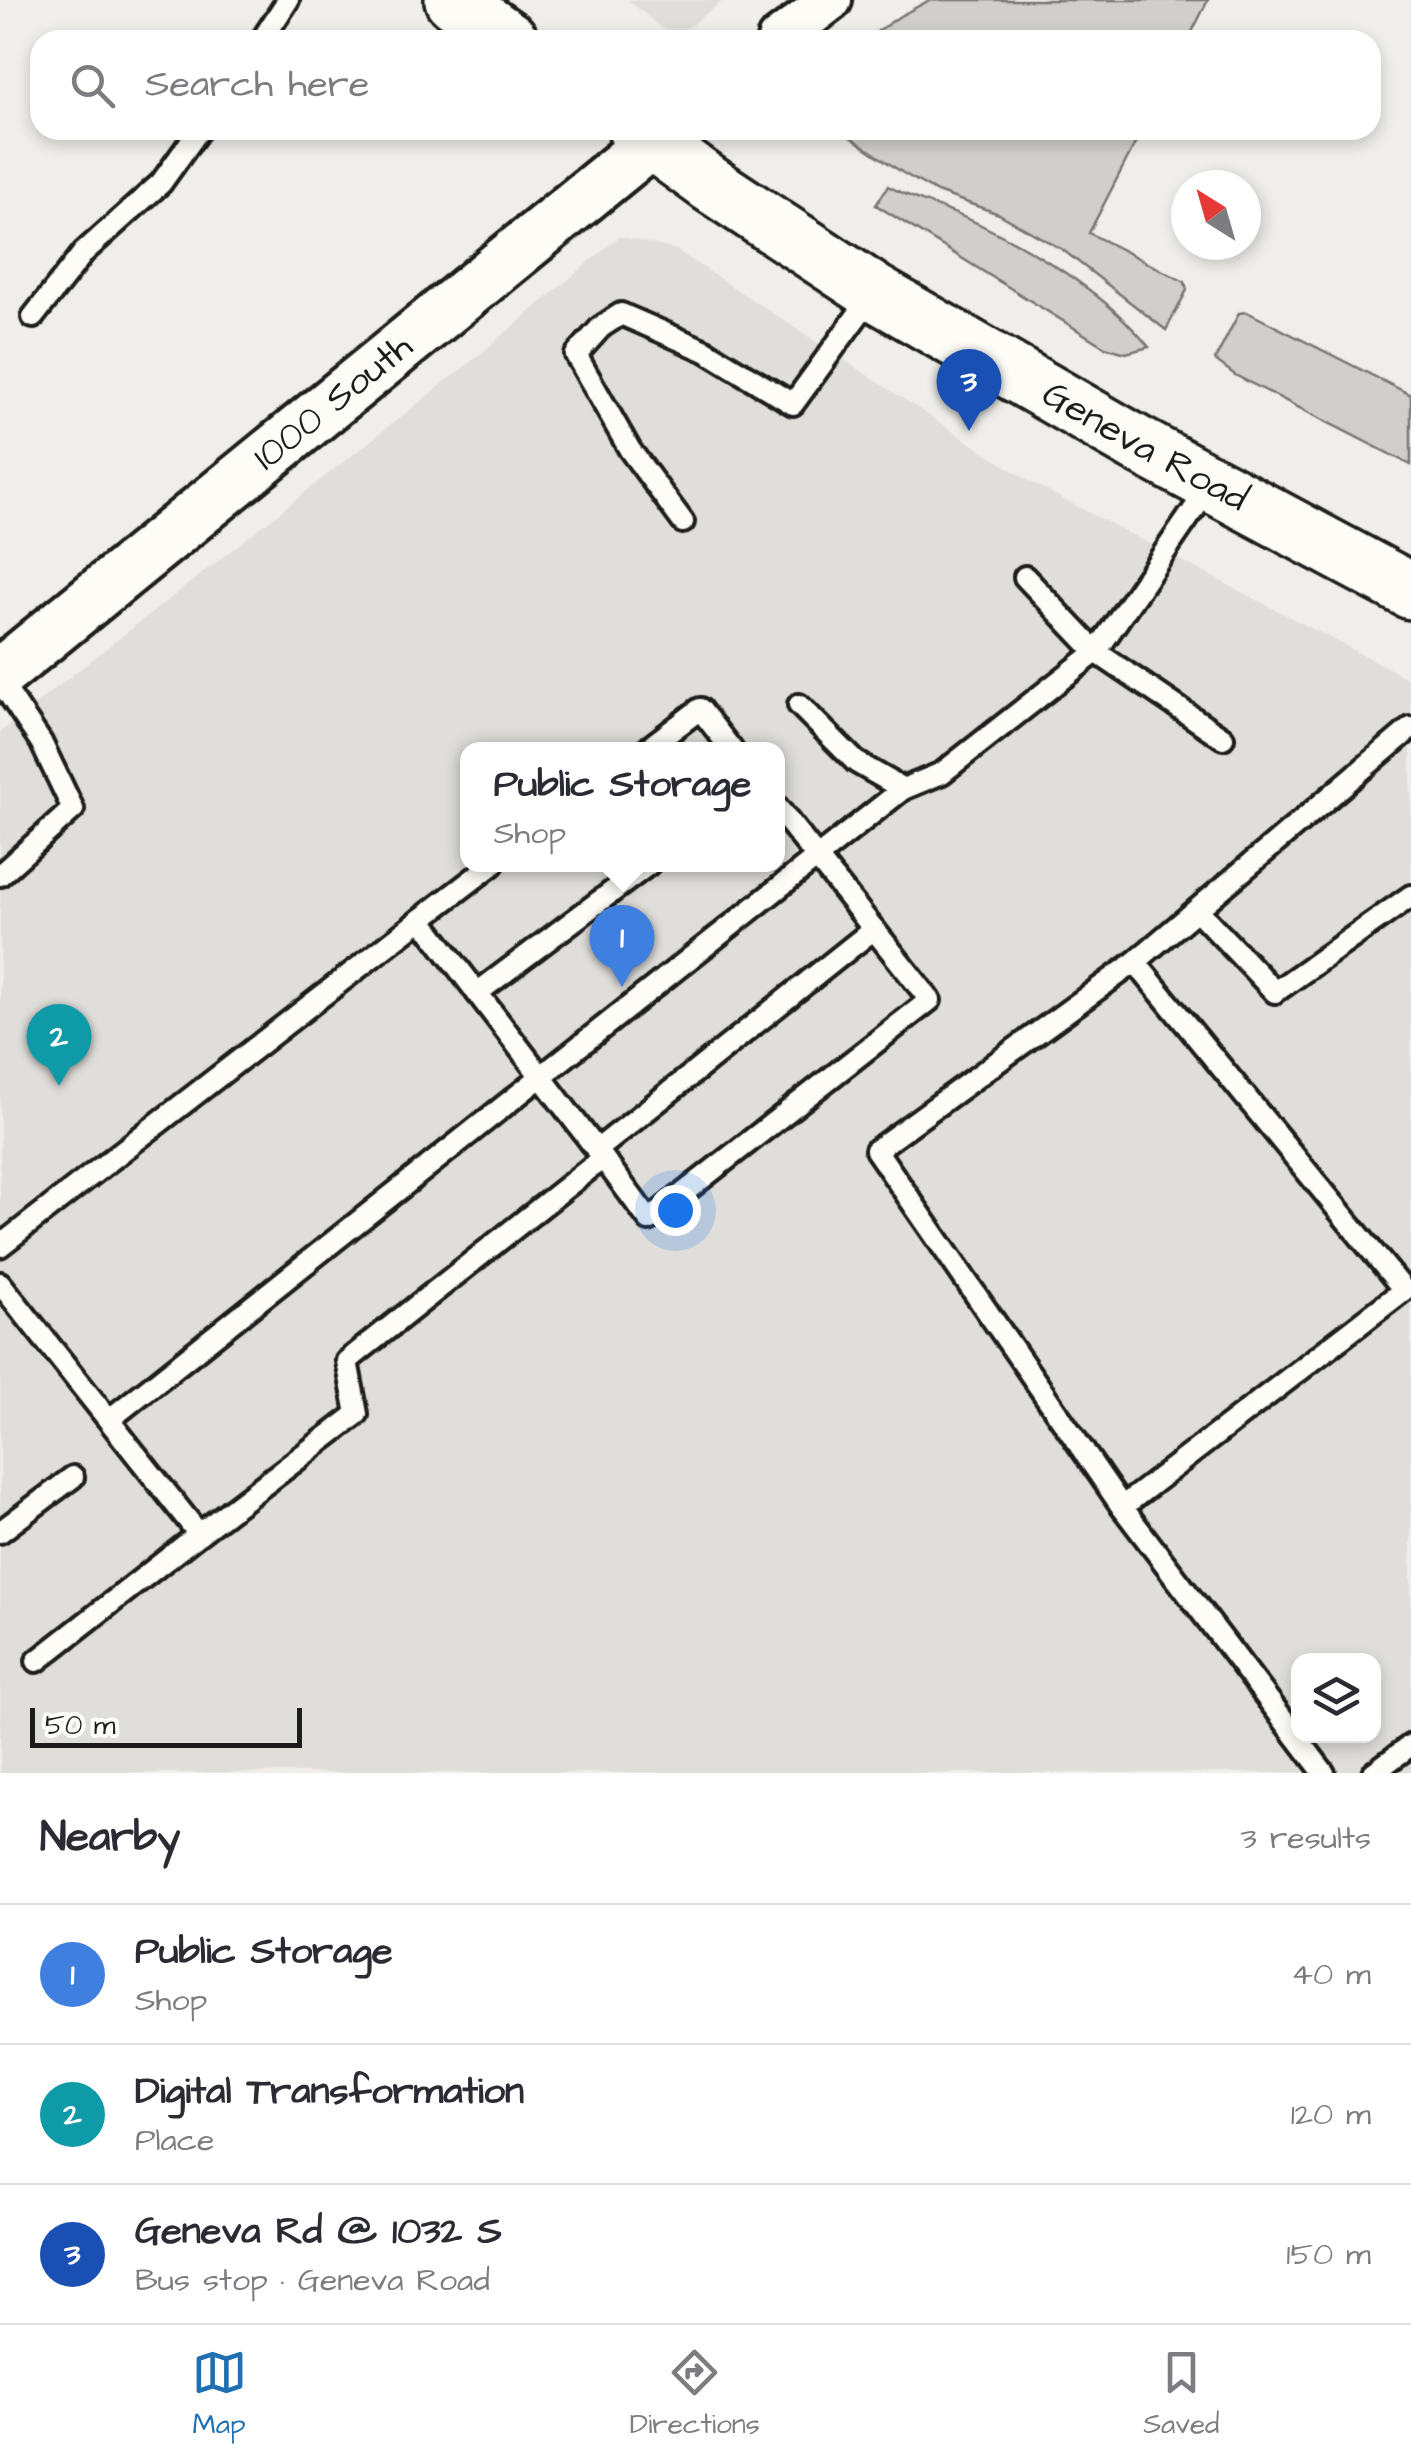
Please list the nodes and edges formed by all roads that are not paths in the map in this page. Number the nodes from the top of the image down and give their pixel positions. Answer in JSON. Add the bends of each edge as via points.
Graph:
{"nodes":[{"id":1,"x":288,"y":0,"type":"edge"},
{"id":2,"x":453,"y":0,"type":"edge"},
{"id":3,"x":831,"y":0,"type":"edge"},
{"id":4,"x":268,"y":30,"type":"edge"},
{"id":5,"x":496,"y":30,"type":"edge"},
{"id":6,"x":791,"y":30,"type":"edge"},
{"id":7,"x":192,"y":140,"type":"edge"},
{"id":8,"x":645,"y":140,"type":"edge"},
{"id":9,"x":659,"y":140,"type":"edge"},
{"id":10,"x":874,"y":292,"type":"junction"},
{"id":11,"x":32,"y":317,"type":"dead end"},
{"id":12,"x":1211,"y":484,"type":"junction"},
{"id":13,"x":684,"y":522,"type":"dead end"},
{"id":14,"x":1024,"y":577,"type":"dead end"},
{"id":15,"x":1411,"y":591,"type":"edge"},
{"id":16,"x":1096,"y":652,"type":"junction"},
{"id":17,"x":0,"y":678,"type":"edge"},
{"id":18,"x":799,"y":704,"type":"dead end"},
{"id":19,"x":1411,"y":728,"type":"edge"},
{"id":20,"x":1223,"y":738,"type":"dead end"},
{"id":21,"x":657,"y":742,"type":"edge"},
{"id":22,"x":726,"y":742,"type":"edge"},
{"id":23,"x":904,"y":789,"type":"junction"},
{"id":24,"x":785,"y":817,"type":"edge"},
{"id":25,"x":817,"y":858,"type":"junction"},
{"id":26,"x":482,"y":872,"type":"edge"},
{"id":27,"x":638,"y":872,"type":"edge"},
{"id":28,"x":0,"y":876,"type":"edge"},
{"id":29,"x":1411,"y":896,"type":"edge"},
{"id":30,"x":1197,"y":910,"type":"junction"},
{"id":31,"x":420,"y":919,"type":"junction"},
{"id":32,"x":874,"y":929,"type":"junction"},
{"id":33,"x":1135,"y":962,"type":"junction"},
{"id":34,"x":477,"y":993,"type":"junction"},
{"id":35,"x":542,"y":1077,"type":"junction"},
{"id":36,"x":600,"y":1154,"type":"junction"},
{"id":37,"x":0,"y":1246,"type":"edge"},
{"id":38,"x":0,"y":1283,"type":"edge"},
{"id":39,"x":1408,"y":1287,"type":"edge"},
{"id":40,"x":110,"y":1419,"type":"junction"},
{"id":41,"x":73,"y":1478,"type":"dead end"},
{"id":42,"x":1122,"y":1507,"type":"junction"},
{"id":43,"x":0,"y":1532,"type":"edge"},
{"id":44,"x":198,"y":1534,"type":"junction"},
{"id":45,"x":37,"y":1662,"type":"dead end"},
{"id":46,"x":1411,"y":1745,"type":"edge"},
{"id":47,"x":1324,"y":1773,"type":"edge"},
{"id":48,"x":1373,"y":1773,"type":"edge"}],
"edges":[{"from":1,"to":4,"type":"lane"},
{"from":2,"to":5,"type":"main road"},
{"from":3,"to":6,"type":"street"},
{"from":7,"to":11,"type":"lane","via":[[161,183],[84,252]]},
{"from":8,"to":17,"type":"street","name":"1000 South"},
{"from":9,"to":10,"type":"main road","name":"Geneva Road","via":[[727,195]]},
{"from":10,"to":12,"type":"main road","name":"Geneva Road"},
{"from":10,"to":13,"type":"lane","via":[[793,404],[706,351],[621,314],[576,355],[630,450]]},
{"from":12,"to":15,"type":"main road","name":"Geneva Road"},
{"from":12,"to":16,"type":"lane"},
{"from":14,"to":16,"type":"lane"},
{"from":16,"to":20,"type":"lane"},
{"from":16,"to":23,"type":"lane","via":[[942,773]]},
{"from":17,"to":28,"type":"lane","via":[[74,809]]},
{"from":18,"to":23,"type":"lane","via":[[856,762]]},
{"from":19,"to":30,"type":"lane"},
{"from":21,"to":22,"type":"lane","via":[[700,709]]},
{"from":23,"to":25,"type":"lane"},
{"from":24,"to":25,"type":"lane"},
{"from":25,"to":32,"type":"lane"},
{"from":25,"to":35,"type":"lane"},
{"from":26,"to":31,"type":"lane"},
{"from":27,"to":34,"type":"lane"},
{"from":29,"to":30,"type":"lane","via":[[1275,992]]},
{"from":30,"to":33,"type":"lane"},
{"from":31,"to":34,"type":"lane"},
{"from":31,"to":37,"type":"lane"},
{"from":32,"to":36,"type":"lane"},
{"from":32,"to":36,"type":"lane","via":[[930,1000],[650,1220]]},
{"from":33,"to":39,"type":"lane"},
{"from":33,"to":42,"type":"lane","via":[[876,1150]]},
{"from":34,"to":35,"type":"lane"},
{"from":35,"to":36,"type":"lane"},
{"from":35,"to":40,"type":"lane"},
{"from":36,"to":44,"type":"lane","via":[[347,1361],[358,1414]]},
{"from":38,"to":40,"type":"lane"},
{"from":39,"to":42,"type":"lane"},
{"from":40,"to":44,"type":"lane"},
{"from":41,"to":43,"type":"lane"},
{"from":42,"to":47,"type":"lane"},
{"from":44,"to":45,"type":"lane"},
{"from":46,"to":48,"type":"lane"}]}
